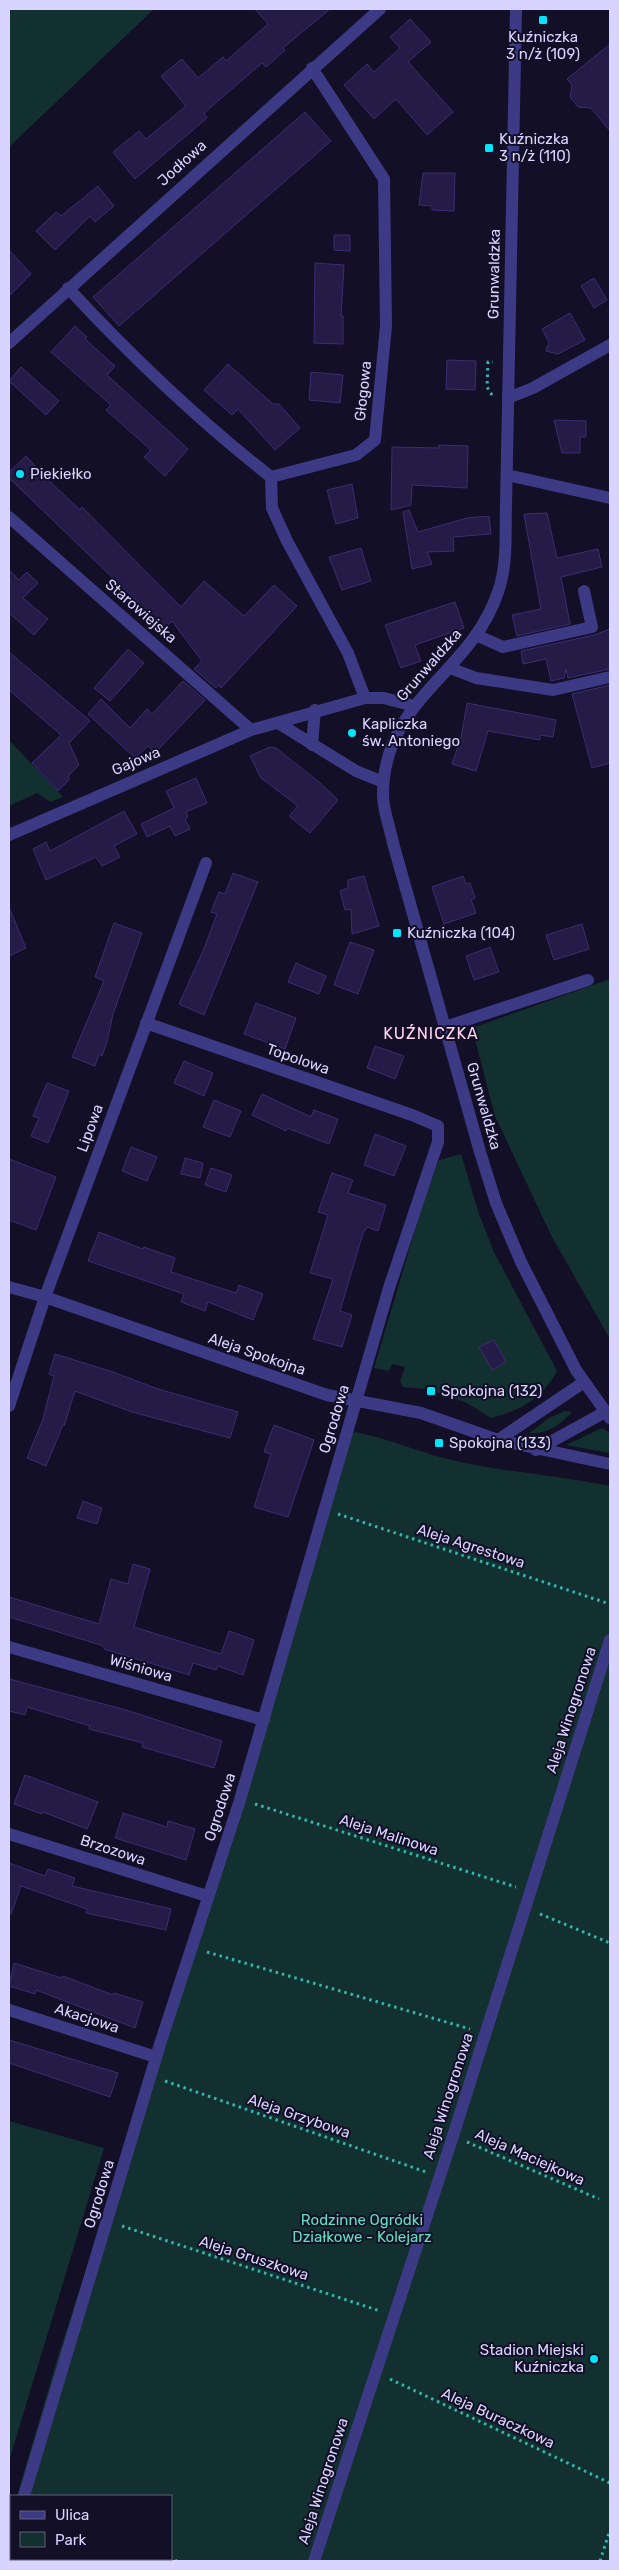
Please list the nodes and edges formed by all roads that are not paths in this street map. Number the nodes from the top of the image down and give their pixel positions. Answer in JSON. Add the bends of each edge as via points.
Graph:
{"nodes":[{"id":1,"x":380,"y":9,"type":"edge"},
{"id":2,"x":516,"y":9,"type":"edge"},
{"id":3,"x":312,"y":68,"type":"junction"},
{"id":4,"x":68,"y":288,"type":"junction"},
{"id":5,"x":9,"y":343,"type":"edge"},
{"id":6,"x":610,"y":345,"type":"edge"},
{"id":7,"x":508,"y":398,"type":"junction"},
{"id":8,"x":507,"y":475,"type":"junction"},
{"id":9,"x":271,"y":477,"type":"junction"},
{"id":10,"x":610,"y":498,"type":"edge"},
{"id":11,"x":9,"y":517,"type":"edge"},
{"id":12,"x":584,"y":591,"type":"dead end"},
{"id":13,"x":476,"y":636,"type":"junction"},
{"id":14,"x":450,"y":668,"type":"junction"},
{"id":15,"x":610,"y":677,"type":"edge"},
{"id":16,"x":365,"y":698,"type":"junction"},
{"id":17,"x":414,"y":706,"type":"junction"},
{"id":18,"x":315,"y":710,"type":"junction"},
{"id":19,"x":278,"y":723,"type":"junction"},
{"id":20,"x":251,"y":730,"type":"junction"},
{"id":21,"x":312,"y":745,"type":"junction"},
{"id":22,"x":384,"y":782,"type":"junction"},
{"id":23,"x":9,"y":835,"type":"edge"},
{"id":24,"x":206,"y":863,"type":"dead end"},
{"id":25,"x":588,"y":980,"type":"dead end"},
{"id":26,"x":146,"y":1023,"type":"junction"},
{"id":27,"x":445,"y":1027,"type":"junction"},
{"id":28,"x":438,"y":1126,"type":"joint"},
{"id":29,"x":9,"y":1287,"type":"edge"},
{"id":30,"x":44,"y":1297,"type":"junction"},
{"id":31,"x":584,"y":1382,"type":"junction"},
{"id":32,"x":357,"y":1400,"type":"junction"},
{"id":33,"x":9,"y":1406,"type":"edge"},
{"id":34,"x":608,"y":1415,"type":"edge"},
{"id":35,"x":498,"y":1440,"type":"junction"},
{"id":36,"x":536,"y":1450,"type":"junction"},
{"id":37,"x":610,"y":1464,"type":"edge"},
{"id":38,"x":610,"y":1640,"type":"edge"},
{"id":39,"x":9,"y":1647,"type":"edge"},
{"id":40,"x":264,"y":1720,"type":"junction"},
{"id":41,"x":9,"y":1834,"type":"edge"},
{"id":42,"x":207,"y":1896,"type":"junction"},
{"id":43,"x":9,"y":2010,"type":"edge"},
{"id":44,"x":156,"y":2057,"type":"junction"},
{"id":45,"x":24,"y":2495,"type":"edge"},
{"id":46,"x":314,"y":2561,"type":"edge"}],
"edges":[{"from":1,"to":3,"type":"street","name":"Jodłowa"},
{"from":2,"to":7,"type":"street","name":"Grunwaldzka"},
{"from":3,"to":4,"type":"street","name":"Jodłowa"},
{"from":3,"to":9,"type":"street","name":"Głogowa","via":[[384,178],[386,326],[375,440],[356,455]]},
{"from":4,"to":5,"type":"street","name":"Jodłowa"},
{"from":4,"to":9,"type":"street","via":[[202,421]]},
{"from":6,"to":7,"type":"street","via":[[533,388]]},
{"from":7,"to":8,"type":"street","name":"Grunwaldzka"},
{"from":8,"to":10,"type":"street"},
{"from":8,"to":13,"type":"street","name":"Grunwaldzka","via":[[503,574],[498,592]]},
{"from":9,"to":16,"type":"street","via":[[272,508],[348,653]]},
{"from":11,"to":20,"type":"street","name":"Starowiejska"},
{"from":12,"to":13,"type":"street","via":[[592,627],[503,647]]},
{"from":13,"to":14,"type":"street","name":"Grunwaldzka"},
{"from":14,"to":15,"type":"street","via":[[476,678],[553,690]]},
{"from":14,"to":17,"type":"street","name":"Grunwaldzka"},
{"from":16,"to":17,"type":"street","name":"Gajowa","via":[[384,698]]},
{"from":16,"to":18,"type":"street","name":"Gajowa"},
{"from":17,"to":22,"type":"street","name":"Grunwaldzka","via":[[392,740]]},
{"from":18,"to":19,"type":"street","name":"Gajowa"},
{"from":18,"to":21,"type":"street"},
{"from":19,"to":20,"type":"street","name":"Gajowa"},
{"from":19,"to":21,"type":"street"},
{"from":20,"to":23,"type":"street","name":"Gajowa"},
{"from":21,"to":22,"type":"street","via":[[356,771]]},
{"from":22,"to":27,"type":"street","name":"Grunwaldzka","via":[[383,797],[393,843]]},
{"from":24,"to":26,"type":"street","name":"Lipowa"},
{"from":25,"to":27,"type":"street"},
{"from":26,"to":28,"type":"street","name":"Topolowa"},
{"from":26,"to":30,"type":"street","name":"Lipowa"},
{"from":27,"to":31,"type":"street","name":"Grunwaldzka","via":[[496,1203],[521,1262]]},
{"from":28,"to":32,"type":"street","name":"Ogrodowa","via":[[438,1142],[389,1288]]},
{"from":29,"to":30,"type":"street","name":"Aleja Spokojna"},
{"from":30,"to":32,"type":"street","name":"Aleja Spokojna","via":[[327,1395]]},
{"from":30,"to":33,"type":"street","name":"Lipowa"},
{"from":31,"to":34,"type":"street","name":"Grunwaldzka"},
{"from":31,"to":35,"type":"street"},
{"from":32,"to":35,"type":"street","name":"Aleja Spokojna","via":[[422,1413]]},
{"from":32,"to":40,"type":"street","name":"Ogrodowa"},
{"from":34,"to":36,"type":"street"},
{"from":35,"to":36,"type":"street","name":"Aleja Spokojna"},
{"from":36,"to":37,"type":"street","name":"Aleja Spokojna"},
{"from":38,"to":46,"type":"street","name":"Aleja Winogronowa"},
{"from":39,"to":40,"type":"street","name":"Wiśniowa"},
{"from":40,"to":42,"type":"street","name":"Ogrodowa"},
{"from":41,"to":42,"type":"street","name":"Brzozowa"},
{"from":42,"to":44,"type":"street","name":"Ogrodowa"},
{"from":43,"to":44,"type":"street","name":"Akacjowa"},
{"from":44,"to":45,"type":"street","name":"Ogrodowa"}]}
